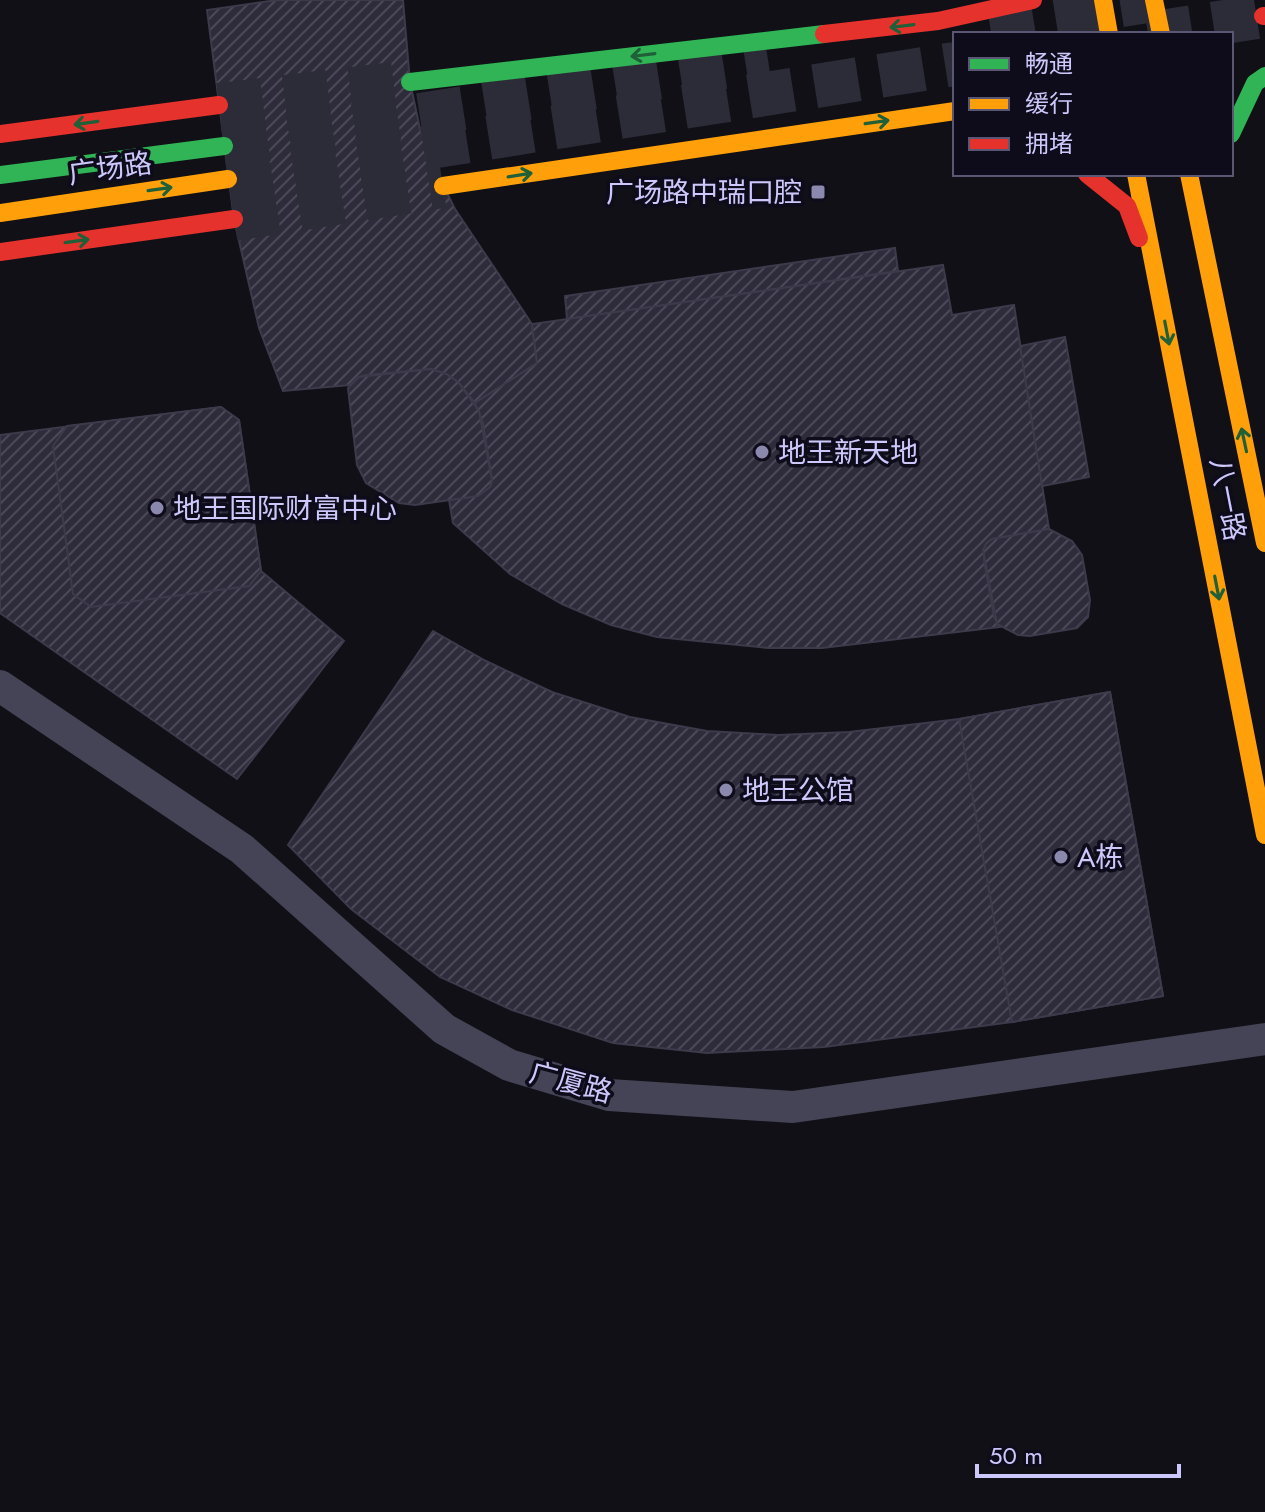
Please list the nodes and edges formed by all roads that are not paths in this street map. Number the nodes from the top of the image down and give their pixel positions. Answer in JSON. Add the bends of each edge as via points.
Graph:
{"nodes":[{"id":1,"x":973,"y":0,"type":"edge"},
{"id":2,"x":1033,"y":0,"type":"edge"},
{"id":3,"x":1103,"y":0,"type":"edge"},
{"id":4,"x":1154,"y":0,"type":"edge"},
{"id":5,"x":938,"y":21,"type":"junction"},
{"id":6,"x":1109,"y":32,"type":"edge"},
{"id":7,"x":1161,"y":32,"type":"edge"},
{"id":8,"x":1265,"y":76,"type":"edge"},
{"id":9,"x":410,"y":82,"type":"tunnel mouth"},
{"id":10,"x":219,"y":105,"type":"tunnel mouth"},
{"id":11,"x":953,"y":111,"type":"edge"},
{"id":12,"x":925,"y":116,"type":"junction"},
{"id":13,"x":953,"y":122,"type":"edge"},
{"id":14,"x":1233,"y":130,"type":"edge"},
{"id":15,"x":0,"y":134,"type":"edge"},
{"id":16,"x":224,"y":146,"type":"tunnel mouth"},
{"id":17,"x":0,"y":175,"type":"edge"},
{"id":18,"x":1090,"y":176,"type":"edge"},
{"id":19,"x":1136,"y":176,"type":"edge"},
{"id":20,"x":1189,"y":176,"type":"edge"},
{"id":21,"x":228,"y":179,"type":"tunnel mouth"},
{"id":22,"x":443,"y":186,"type":"tunnel mouth"},
{"id":23,"x":1213,"y":205,"type":"dead end"},
{"id":24,"x":0,"y":213,"type":"edge"},
{"id":25,"x":234,"y":219,"type":"tunnel mouth"},
{"id":26,"x":0,"y":252,"type":"edge"},
{"id":27,"x":1208,"y":267,"type":"junction"},
{"id":28,"x":1158,"y":285,"type":"junction"},
{"id":29,"x":1265,"y":543,"type":"edge"},
{"id":30,"x":0,"y":686,"type":"edge"},
{"id":31,"x":1265,"y":835,"type":"edge"},
{"id":32,"x":1265,"y":1039,"type":"edge"}],
"edges":[{"from":1,"to":5,"type":"main road"},
{"from":2,"to":5,"type":"main road"},
{"from":3,"to":6,"type":"main road"},
{"from":4,"to":7,"type":"main road"},
{"from":5,"to":9,"type":"main road","one_way":true},
{"from":8,"to":14,"type":"main road","via":[[1255,83]]},
{"from":10,"to":15,"type":"main road","one_way":true},
{"from":11,"to":12,"type":"main road"},
{"from":12,"to":13,"type":"main road"},
{"from":22,"to":12,"type":"main road","one_way":true},
{"from":16,"to":17,"type":"main road","name":"广场路"},
{"from":18,"to":28,"type":"main road","via":[[1127,206]]},
{"from":19,"to":28,"type":"main road","name":"八一路"},
{"from":20,"to":27,"type":"main road","name":"八一路"},
{"from":24,"to":21,"type":"main road","name":"广场路","one_way":true},
{"from":23,"to":27,"type":"main road"},
{"from":26,"to":25,"type":"main road","one_way":true},
{"from":29,"to":27,"type":"main road","name":"八一路","one_way":true},
{"from":28,"to":31,"type":"main road","name":"八一路","one_way":true},
{"from":30,"to":32,"type":"street","name":"广厦路","via":[[242,849],[444,1029],[509,1065],[609,1095],[793,1107]]}]}
